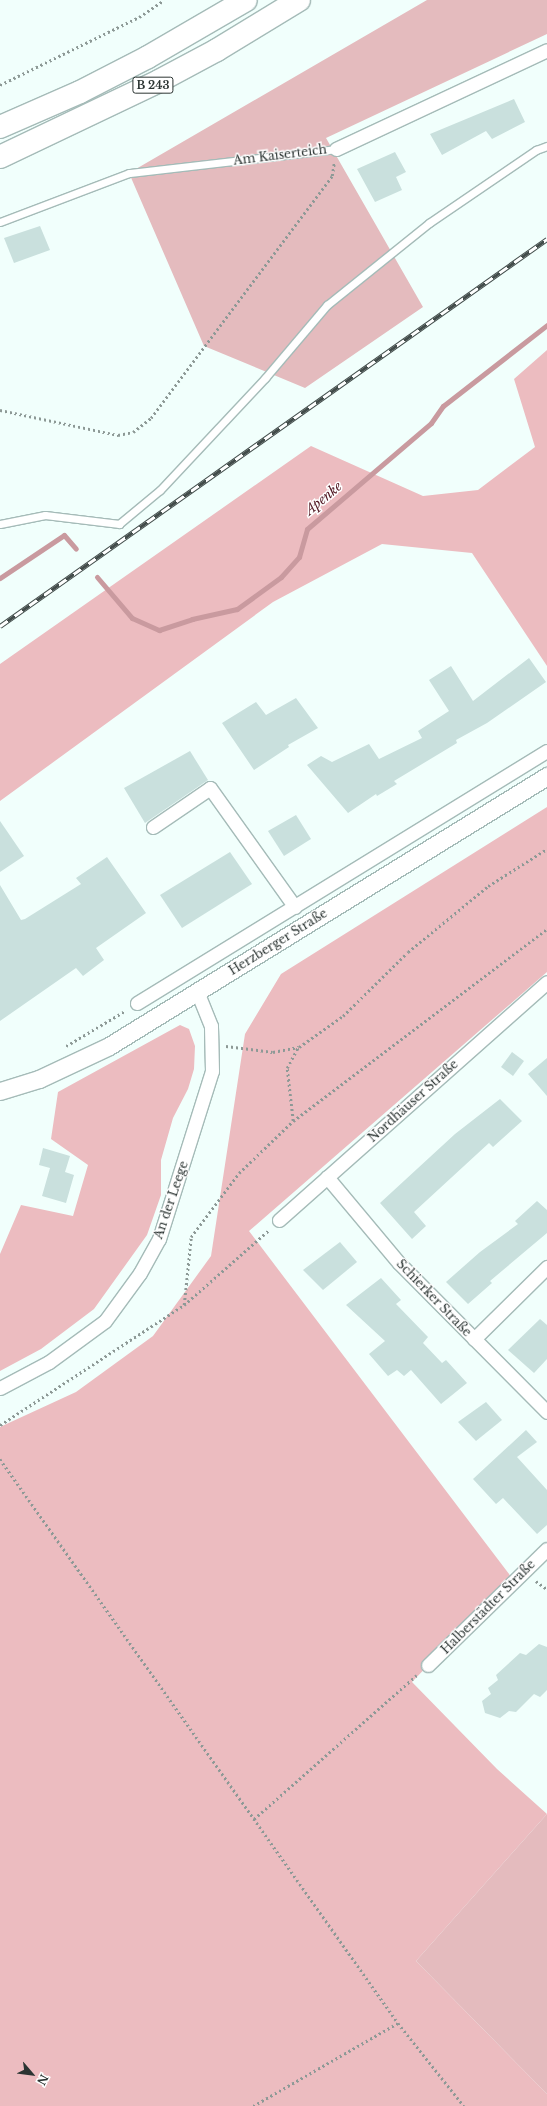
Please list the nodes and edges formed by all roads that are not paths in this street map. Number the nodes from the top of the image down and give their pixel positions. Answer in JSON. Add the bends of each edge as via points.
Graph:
{"nodes":[{"id":1,"x":246,"y":0,"type":"edge"},
{"id":2,"x":299,"y":0,"type":"edge"},
{"id":3,"x":547,"y":50,"type":"edge"},
{"id":4,"x":0,"y":127,"type":"edge"},
{"id":5,"x":547,"y":146,"type":"edge"},
{"id":6,"x":336,"y":149,"type":"joint"},
{"id":7,"x":0,"y":157,"type":"edge"},
{"id":8,"x":0,"y":222,"type":"edge"},
{"id":9,"x":0,"y":524,"type":"edge"},
{"id":10,"x":547,"y":751,"type":"edge"},
{"id":11,"x":547,"y":776,"type":"edge"},
{"id":12,"x":153,"y":827,"type":"dead end"},
{"id":13,"x":295,"y":907,"type":"junction"},
{"id":14,"x":547,"y":982,"type":"edge"},
{"id":15,"x":198,"y":993,"type":"junction"},
{"id":16,"x":137,"y":1003,"type":"dead end"},
{"id":17,"x":0,"y":1091,"type":"edge"},
{"id":18,"x":327,"y":1177,"type":"junction"},
{"id":19,"x":279,"y":1220,"type":"road end"},
{"id":20,"x":547,"y":1267,"type":"edge"},
{"id":21,"x":474,"y":1339,"type":"junction"},
{"id":22,"x":0,"y":1388,"type":"edge"},
{"id":23,"x":547,"y":1412,"type":"edge"},
{"id":24,"x":547,"y":1549,"type":"edge"},
{"id":25,"x":428,"y":1665,"type":"road end"}],
"edges":[{"from":1,"to":4,"type":"highway","number":"B 243","via":[[94,85]]},
{"from":2,"to":7,"type":"highway","number":"B 243","via":[[165,78]]},
{"from":3,"to":6,"type":"street","name":"Am Kaiserteich"},
{"from":5,"to":9,"type":"lane","via":[[536,150],[429,223],[327,305],[265,378],[160,490],[119,524],[45,515]]},
{"from":6,"to":8,"type":"lane","name":"Am Kaiserteich","via":[[129,173]]},
{"from":10,"to":13,"type":"street","name":"Herzberger Straße"},
{"from":11,"to":15,"type":"street","name":"Herzberger Straße"},
{"from":12,"to":13,"type":"street","name":"Herzberger Straße","via":[[210,788]]},
{"from":13,"to":16,"type":"street","name":"Herzberger Straße"},
{"from":14,"to":18,"type":"street","name":"Nordhäuser Straße"},
{"from":15,"to":17,"type":"street","name":"Herzberger Straße","via":[[109,1046],[39,1079]]},
{"from":15,"to":22,"type":"street","name":"An der Leege","via":[[209,1019],[213,1044],[212,1071],[159,1239],[140,1273],[105,1322],[49,1362]]},
{"from":18,"to":19,"type":"street","name":"Nordhäuser Straße"},
{"from":18,"to":21,"type":"street","name":"Schierker Straße","via":[[399,1263]]},
{"from":20,"to":21,"type":"street"},
{"from":21,"to":23,"type":"street","name":"Schierker Straße"},
{"from":24,"to":25,"type":"street","name":"Halberstädter Straße"}]}
